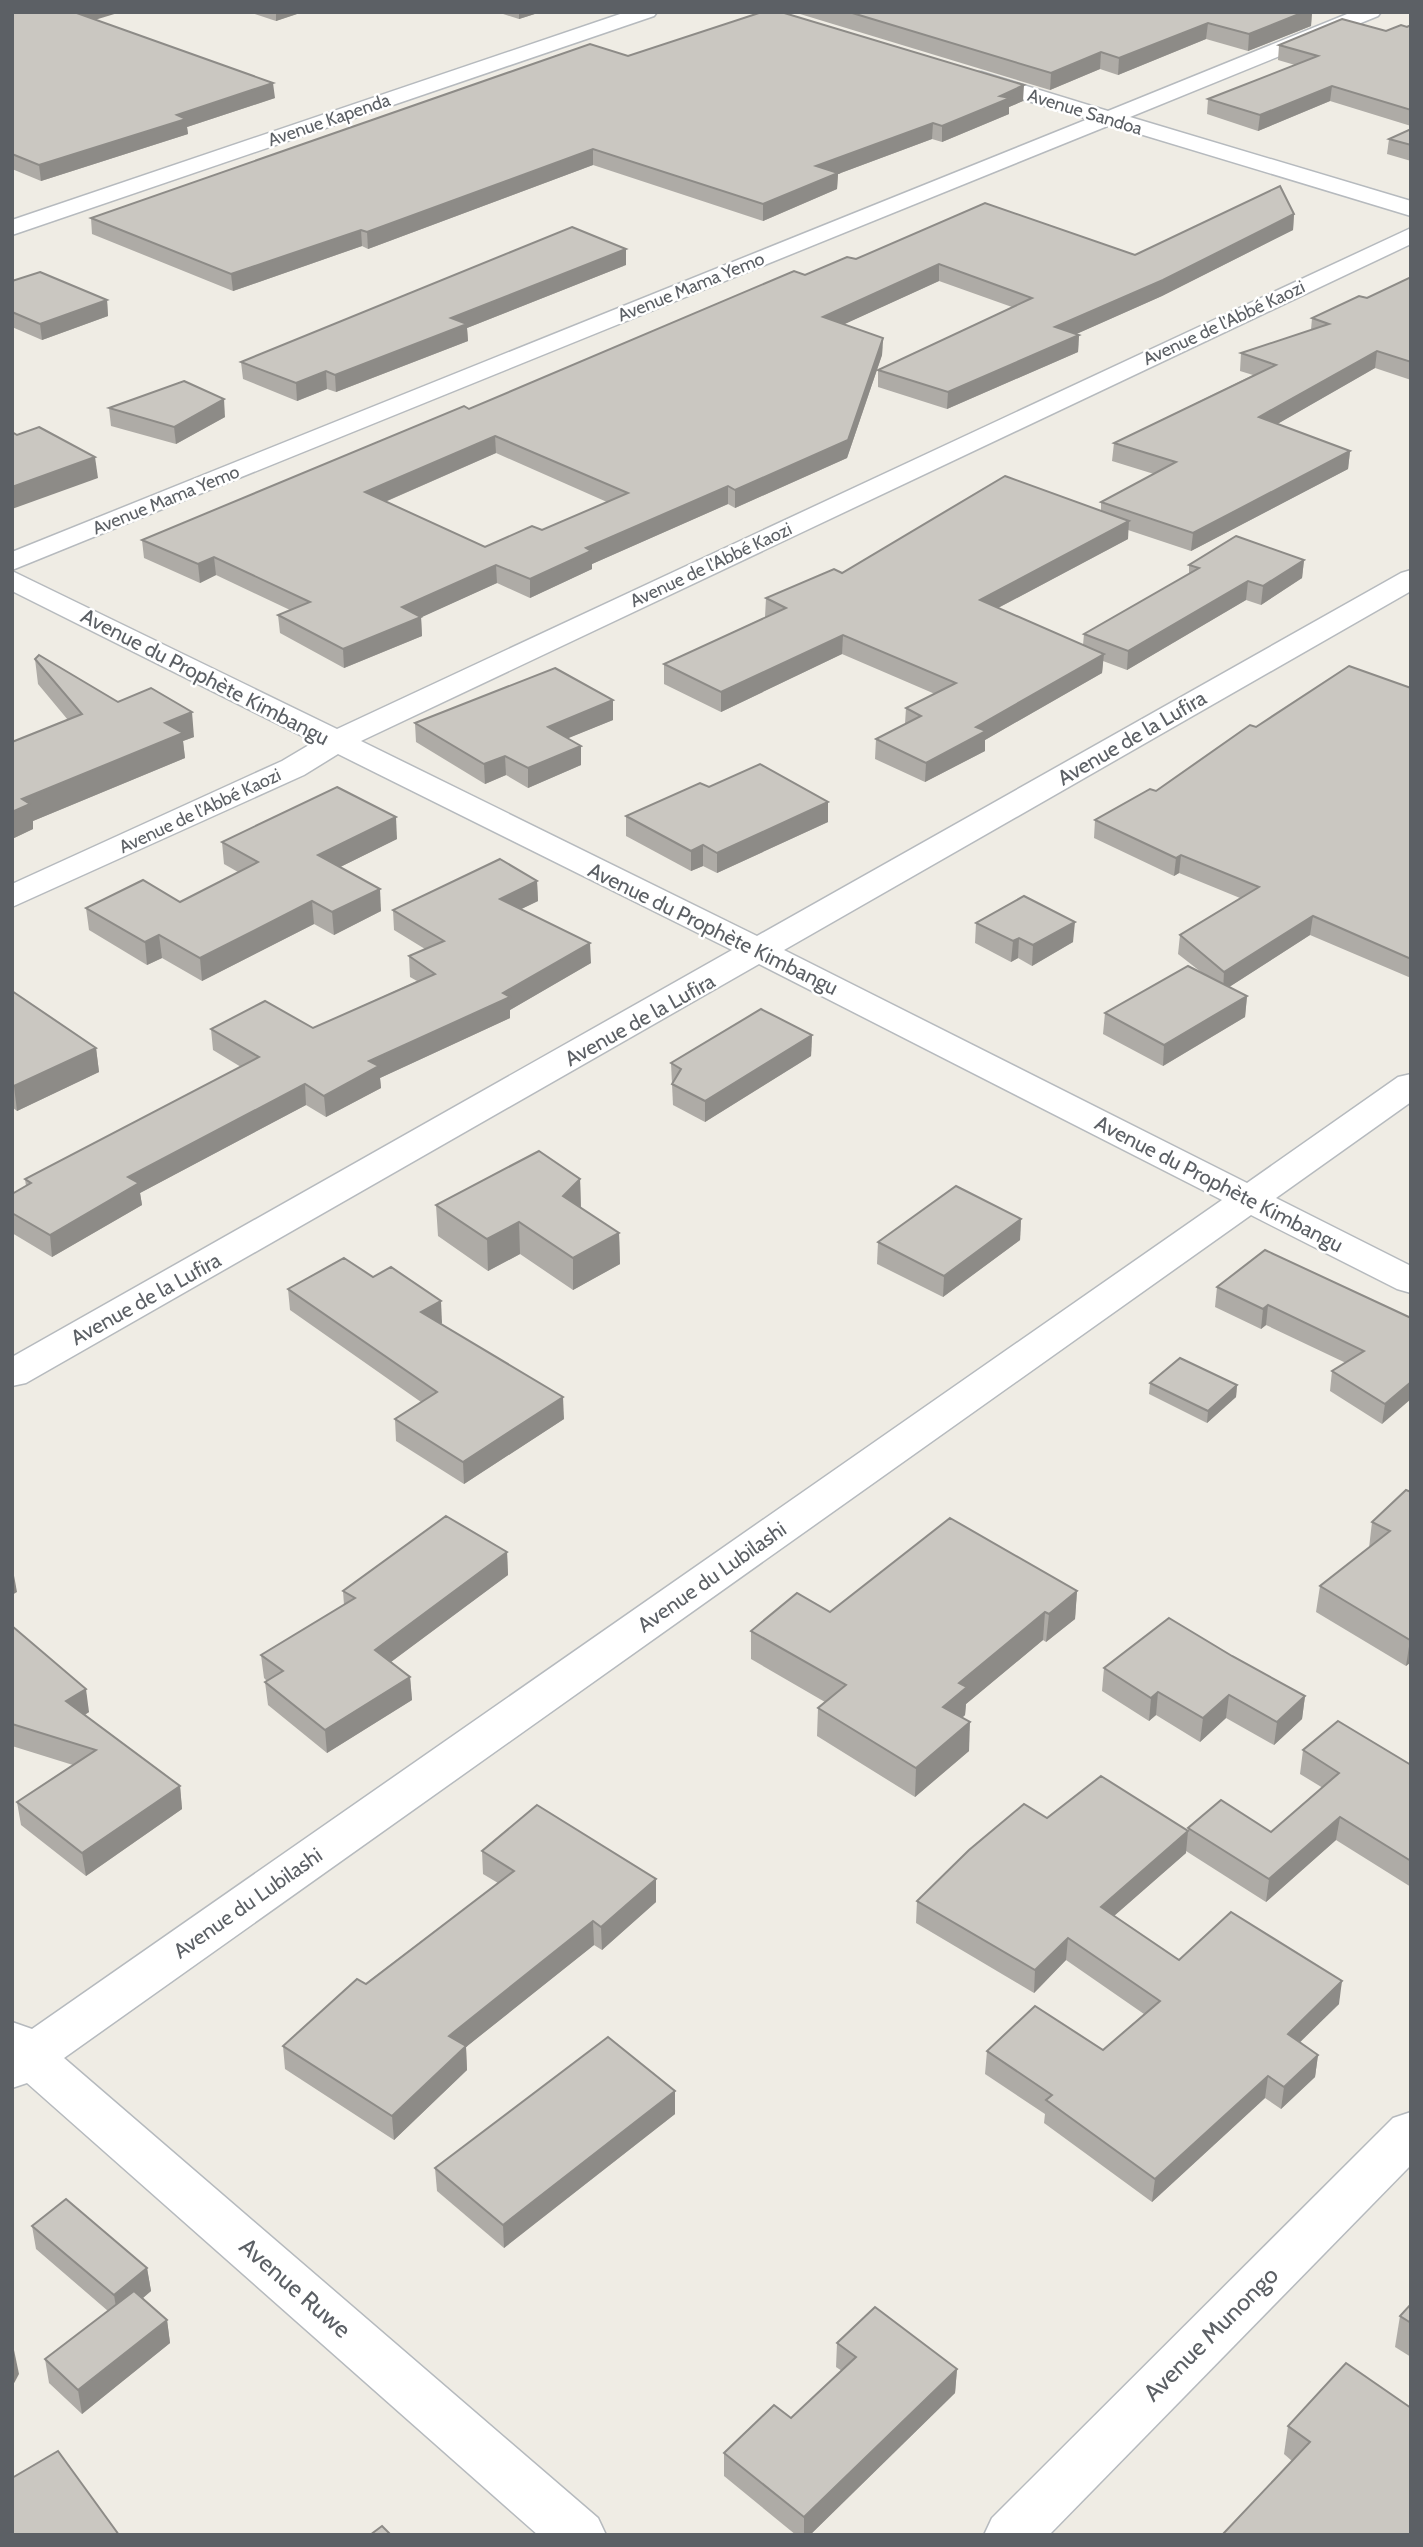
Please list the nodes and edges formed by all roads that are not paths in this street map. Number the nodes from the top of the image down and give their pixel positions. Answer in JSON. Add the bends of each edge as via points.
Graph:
{"nodes":[{"id":1,"x":647,"y":12,"type":"edge"},
{"id":2,"x":1371,"y":12,"type":"edge"},
{"id":3,"x":947,"y":69,"type":"edge"},
{"id":4,"x":1108,"y":118,"type":"junction"},
{"id":5,"x":1411,"y":209,"type":"edge"},
{"id":6,"x":12,"y":228,"type":"edge"},
{"id":7,"x":1411,"y":235,"type":"edge"},
{"id":8,"x":12,"y":562,"type":"edge"},
{"id":9,"x":1411,"y":579,"type":"edge"},
{"id":10,"x":12,"y":580,"type":"edge"},
{"id":11,"x":335,"y":742,"type":"junction"},
{"id":12,"x":12,"y":897,"type":"edge"},
{"id":13,"x":760,"y":951,"type":"junction"},
{"id":14,"x":1411,"y":1084,"type":"edge"},
{"id":15,"x":1248,"y":1199,"type":"junction"},
{"id":16,"x":1411,"y":1281,"type":"edge"},
{"id":17,"x":12,"y":1374,"type":"edge"},
{"id":18,"x":18,"y":2055,"type":"edge"},
{"id":19,"x":1411,"y":2132,"type":"edge"},
{"id":20,"x":578,"y":2535,"type":"edge"},
{"id":21,"x":1012,"y":2535,"type":"edge"}],
"edges":[{"from":1,"to":6,"type":"street","name":"Avenue Kapenda"},
{"from":2,"to":4,"type":"street","name":"Avenue Mama Yemo"},
{"from":3,"to":4,"type":"street","name":"Avenue Sandoa"},
{"from":4,"to":5,"type":"street","name":"Avenue Sandoa"},
{"from":4,"to":8,"type":"street","name":"Avenue Mama Yemo"},
{"from":7,"to":11,"type":"street","name":"Avenue de l'Abbé Kaozi"},
{"from":9,"to":13,"type":"street","name":"Avenue de la Lufira"},
{"from":10,"to":11,"type":"street","name":"Avenue du Prophète Kimbangu"},
{"from":11,"to":12,"type":"street","name":"Avenue de l'Abbé Kaozi","via":[[293,768]]},
{"from":11,"to":13,"type":"street","name":"Avenue du Prophète Kimbangu"},
{"from":13,"to":15,"type":"street","name":"Avenue du Prophète Kimbangu"},
{"from":13,"to":17,"type":"street","name":"Avenue de la Lufira"},
{"from":14,"to":15,"type":"street","name":"Avenue du Lubilashi"},
{"from":15,"to":16,"type":"street","name":"Avenue du Prophète Kimbangu"},
{"from":15,"to":18,"type":"street","name":"Avenue du Lubilashi"},
{"from":18,"to":20,"type":"street","name":"Avenue Ruwe"},
{"from":19,"to":21,"type":"street","name":"Avenue Munongo"}]}
